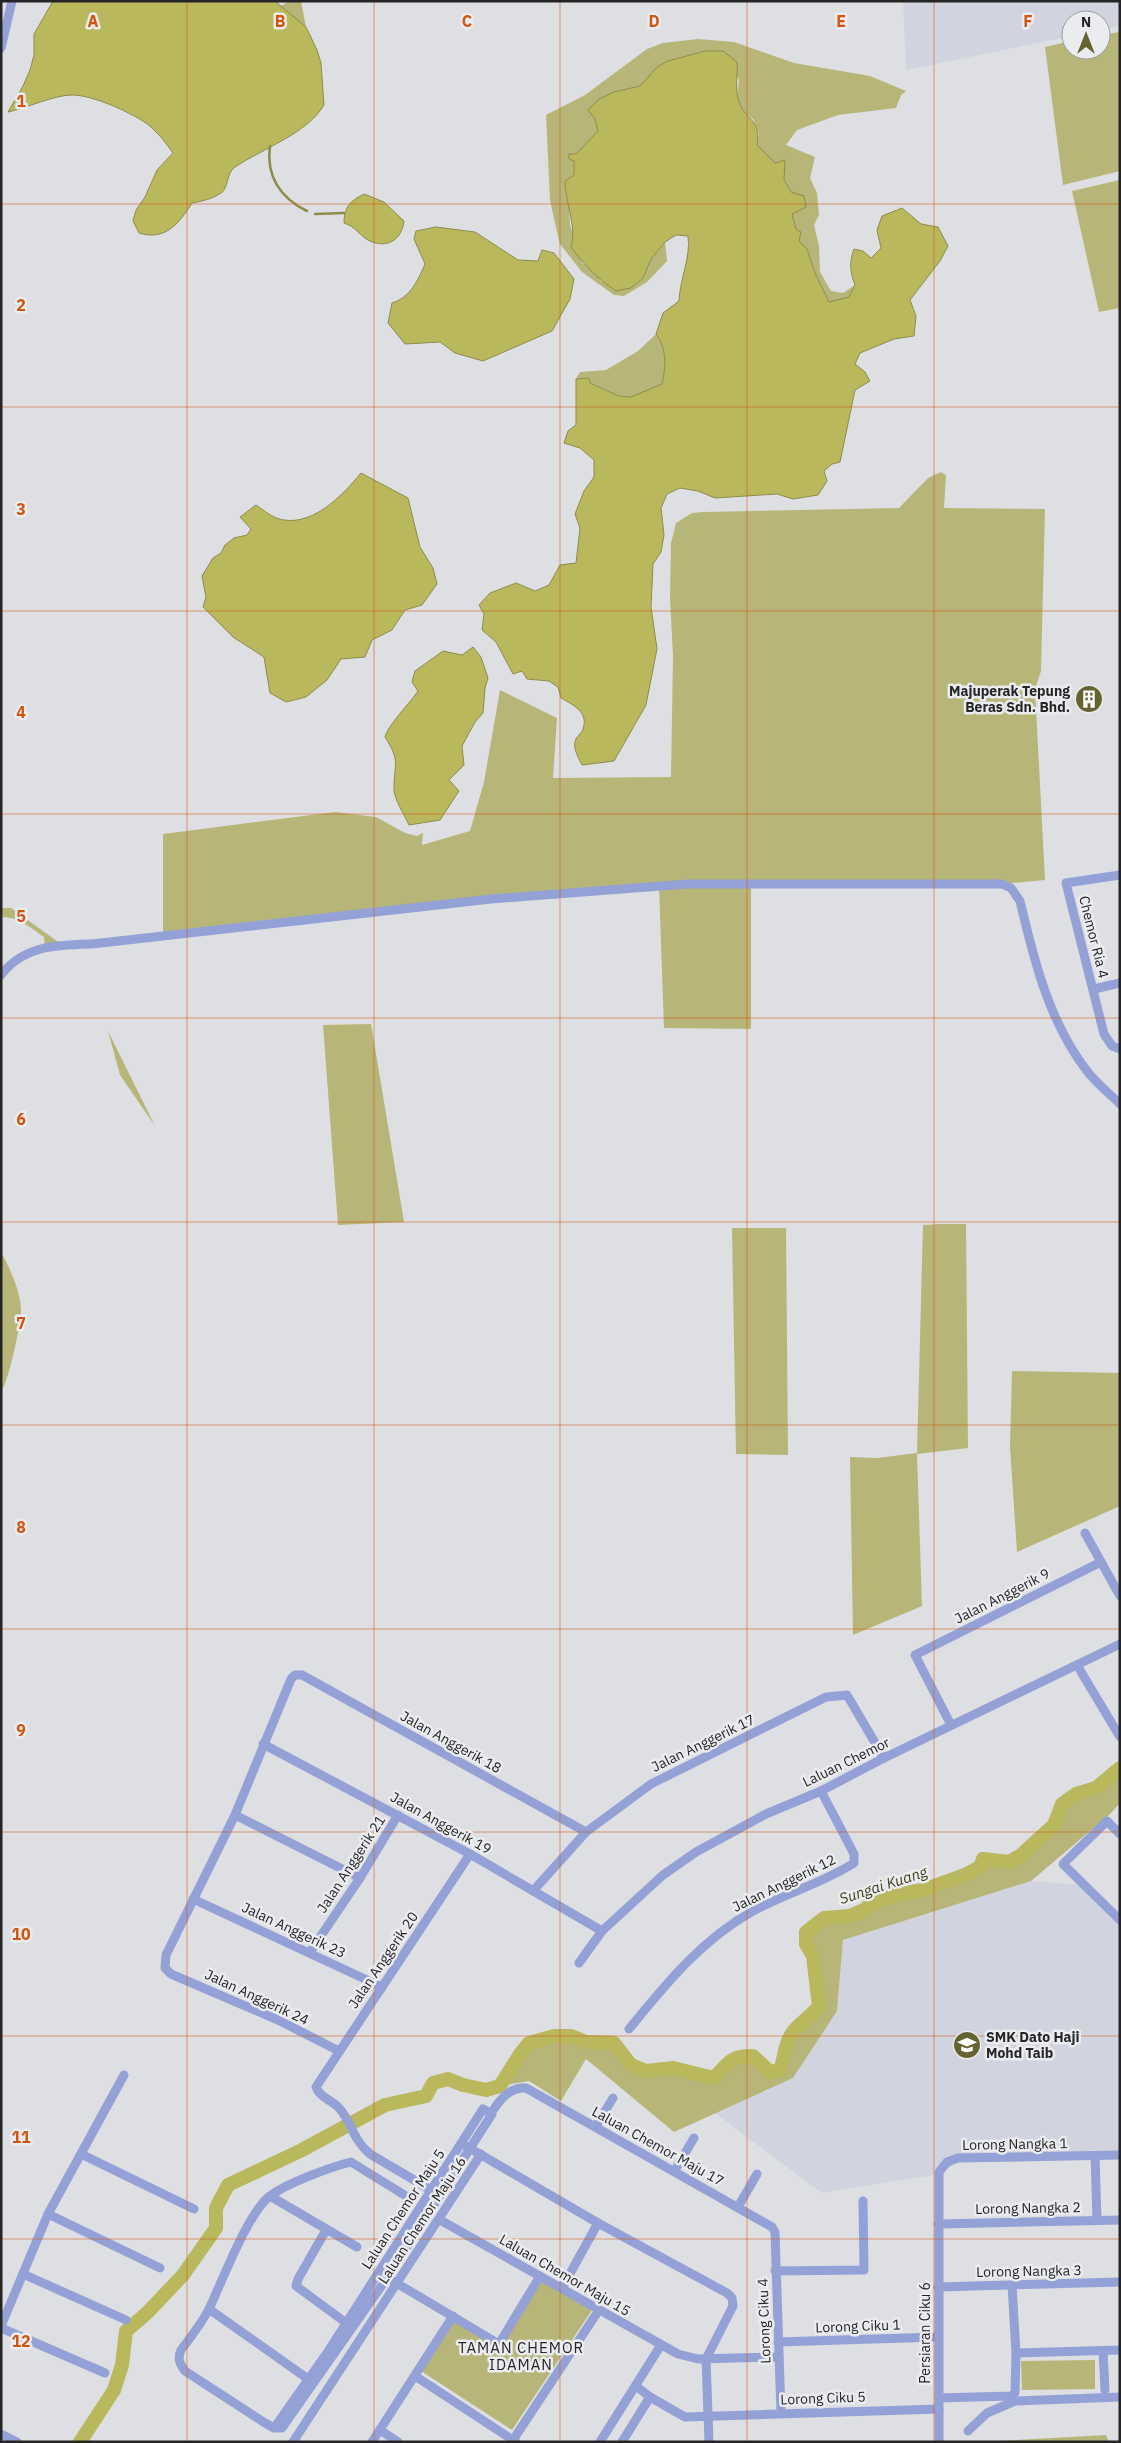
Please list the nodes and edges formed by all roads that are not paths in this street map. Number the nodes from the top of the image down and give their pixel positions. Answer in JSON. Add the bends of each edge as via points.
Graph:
{"nodes":[{"id":1,"x":12,"y":1,"type":"edge"},
{"id":2,"x":1,"y":48,"type":"edge"},
{"id":3,"x":1120,"y":875,"type":"edge"},
{"id":4,"x":1,"y":975,"type":"edge"},
{"id":5,"x":1120,"y":983,"type":"edge"},
{"id":6,"x":1094,"y":989,"type":"junction"},
{"id":7,"x":1120,"y":1049,"type":"edge"},
{"id":8,"x":1120,"y":1104,"type":"edge"},
{"id":9,"x":1085,"y":1533,"type":"dead end"},
{"id":10,"x":1101,"y":1562,"type":"junction"},
{"id":11,"x":1120,"y":1596,"type":"edge"},
{"id":12,"x":1120,"y":1644,"type":"edge"},
{"id":13,"x":1077,"y":1665,"type":"junction"},
{"id":14,"x":951,"y":1725,"type":"junction"},
{"id":15,"x":1120,"y":1737,"type":"edge"},
{"id":16,"x":264,"y":1744,"type":"junction"},
{"id":17,"x":884,"y":1758,"type":"junction"},
{"id":18,"x":821,"y":1791,"type":"junction"},
{"id":19,"x":235,"y":1815,"type":"junction"},
{"id":20,"x":398,"y":1815,"type":"junction"},
{"id":21,"x":586,"y":1832,"type":"junction"},
{"id":22,"x":1120,"y":1834,"type":"edge"},
{"id":23,"x":470,"y":1854,"type":"junction"},
{"id":24,"x":360,"y":1878,"type":"junction"},
{"id":25,"x":533,"y":1891,"type":"junction"},
{"id":26,"x":193,"y":1899,"type":"junction"},
{"id":27,"x":1120,"y":1920,"type":"edge"},
{"id":28,"x":602,"y":1931,"type":"junction"},
{"id":29,"x":310,"y":1952,"type":"junction"},
{"id":30,"x":579,"y":1963,"type":"dead end"},
{"id":31,"x":382,"y":1987,"type":"junction"},
{"id":32,"x":629,"y":2029,"type":"dead end"},
{"id":33,"x":339,"y":2051,"type":"junction"},
{"id":34,"x":124,"y":2075,"type":"dead end"},
{"id":35,"x":613,"y":2098,"type":"dead end"},
{"id":36,"x":493,"y":2111,"type":"junction"},
{"id":37,"x":596,"y":2126,"type":"junction"},
{"id":38,"x":694,"y":2138,"type":"dead end"},
{"id":39,"x":461,"y":2143,"type":"junction"},
{"id":40,"x":470,"y":2148,"type":"junction"},
{"id":41,"x":81,"y":2154,"type":"junction"},
{"id":42,"x":480,"y":2154,"type":"junction"},
{"id":43,"x":1120,"y":2155,"type":"edge"},
{"id":44,"x":1095,"y":2156,"type":"junction"},
{"id":45,"x":675,"y":2170,"type":"junction"},
{"id":46,"x":757,"y":2174,"type":"dead end"},
{"id":47,"x":431,"y":2190,"type":"junction"},
{"id":48,"x":270,"y":2196,"type":"junction"},
{"id":49,"x":406,"y":2196,"type":"dead end"},
{"id":50,"x":863,"y":2201,"type":"dead end"},
{"id":51,"x":738,"y":2207,"type":"junction"},
{"id":52,"x":194,"y":2209,"type":"dead end"},
{"id":53,"x":48,"y":2214,"type":"junction"},
{"id":54,"x":440,"y":2220,"type":"junction"},
{"id":55,"x":1096,"y":2220,"type":"junction"},
{"id":56,"x":1120,"y":2220,"type":"edge"},
{"id":57,"x":598,"y":2223,"type":"junction"},
{"id":58,"x":938,"y":2224,"type":"junction"},
{"id":59,"x":326,"y":2230,"type":"junction"},
{"id":60,"x":357,"y":2248,"type":"dead end"},
{"id":61,"x":160,"y":2268,"type":"dead end"},
{"id":62,"x":775,"y":2271,"type":"junction"},
{"id":63,"x":23,"y":2274,"type":"junction"},
{"id":64,"x":382,"y":2275,"type":"junction"},
{"id":65,"x":540,"y":2276,"type":"junction"},
{"id":66,"x":1120,"y":2282,"type":"edge"},
{"id":67,"x":398,"y":2284,"type":"junction"},
{"id":68,"x":1012,"y":2285,"type":"junction"},
{"id":69,"x":938,"y":2287,"type":"junction"},
{"id":70,"x":562,"y":2288,"type":"junction"},
{"id":71,"x":209,"y":2309,"type":"junction"},
{"id":72,"x":599,"y":2310,"type":"junction"},
{"id":73,"x":453,"y":2316,"type":"junction"},
{"id":74,"x":126,"y":2320,"type":"dead end"},
{"id":75,"x":348,"y":2325,"type":"junction"},
{"id":76,"x":1,"y":2327,"type":"edge"},
{"id":77,"x":938,"y":2337,"type":"junction"},
{"id":78,"x":778,"y":2342,"type":"junction"},
{"id":79,"x":661,"y":2345,"type":"junction"},
{"id":80,"x":1120,"y":2350,"type":"edge"},
{"id":81,"x":1103,"y":2351,"type":"junction"},
{"id":82,"x":1016,"y":2353,"type":"junction"},
{"id":83,"x":779,"y":2357,"type":"junction"},
{"id":84,"x":706,"y":2359,"type":"junction"},
{"id":85,"x":105,"y":2373,"type":"dead end"},
{"id":86,"x":415,"y":2376,"type":"junction"},
{"id":87,"x":311,"y":2381,"type":"junction"},
{"id":88,"x":636,"y":2386,"type":"junction"},
{"id":89,"x":1105,"y":2390,"type":"dead end"},
{"id":90,"x":650,"y":2397,"type":"junction"},
{"id":91,"x":1120,"y":2397,"type":"edge"},
{"id":92,"x":939,"y":2398,"type":"junction"},
{"id":93,"x":939,"y":2409,"type":"junction"},
{"id":94,"x":781,"y":2413,"type":"junction"},
{"id":95,"x":709,"y":2416,"type":"junction"},
{"id":96,"x":380,"y":2430,"type":"junction"},
{"id":97,"x":968,"y":2430,"type":"dead end"},
{"id":98,"x":1,"y":2434,"type":"edge"},
{"id":99,"x":515,"y":2441,"type":"edge"},
{"id":100,"x":17,"y":2442,"type":"edge"},
{"id":101,"x":293,"y":2442,"type":"edge"},
{"id":102,"x":372,"y":2442,"type":"edge"},
{"id":103,"x":398,"y":2442,"type":"edge"},
{"id":104,"x":600,"y":2442,"type":"edge"},
{"id":105,"x":622,"y":2442,"type":"edge"},
{"id":106,"x":709,"y":2442,"type":"edge"},
{"id":107,"x":939,"y":2442,"type":"edge"}],
"edges":[{"from":1,"to":2,"type":"street"},
{"from":3,"to":6,"type":"street","name":"Chemor Ria 4","via":[[1066,884]]},
{"from":4,"to":8,"type":"street","via":[[30,952],[61,944],[92,944],[491,899],[687,884],[1002,884],[1011,888],[1020,901],[1045,992],[1076,1055]]},
{"from":5,"to":6,"type":"street"},
{"from":6,"to":7,"type":"street","name":"Chemor Ria 4","via":[[1104,1034],[1112,1046]]},
{"from":9,"to":10,"type":"street"},
{"from":10,"to":11,"type":"street"},
{"from":10,"to":14,"type":"street","name":"Jalan Anggerik 9","via":[[915,1655]]},
{"from":12,"to":13,"type":"street","name":"Laluan Chemor"},
{"from":13,"to":14,"type":"street","name":"Laluan Chemor"},
{"from":13,"to":15,"type":"street"},
{"from":14,"to":17,"type":"street","name":"Laluan Chemor"},
{"from":16,"to":19,"type":"street"},
{"from":16,"to":20,"type":"street","name":"Jalan Anggerik 19"},
{"from":16,"to":21,"type":"street","name":"Jalan Anggerik 18","via":[[290,1679],[302,1675]]},
{"from":17,"to":18,"type":"street","name":"Laluan Chemor"},
{"from":17,"to":21,"type":"street","name":"Jalan Anggerik 17","via":[[847,1695],[826,1697],[674,1771]]},
{"from":18,"to":28,"type":"street","name":"Laluan Chemor","via":[[766,1814],[696,1852],[662,1875]]},
{"from":18,"to":32,"type":"street","name":"Jalan Anggerik 12","via":[[854,1854],[854,1863],[753,1911],[715,1935]]},
{"from":19,"to":24,"type":"street"},
{"from":19,"to":26,"type":"street"},
{"from":20,"to":23,"type":"street","name":"Jalan Anggerik 19"},
{"from":20,"to":24,"type":"street","name":"Jalan Anggerik 21"},
{"from":21,"to":25,"type":"street","name":"Jalan Anggerik 17"},
{"from":22,"to":27,"type":"street","via":[[1107,1821],[1064,1864]]},
{"from":23,"to":25,"type":"street","name":"Jalan Anggerik 19"},
{"from":23,"to":31,"type":"street","name":"Jalan Anggerik 20"},
{"from":24,"to":29,"type":"street","name":"Jalan Anggerik 21"},
{"from":25,"to":28,"type":"street","name":"Jalan Anggerik 19"},
{"from":26,"to":29,"type":"street","name":"Jalan Anggerik 23"},
{"from":26,"to":33,"type":"street","name":"Jalan Anggerik 24","via":[[166,1954],[165,1968],[171,1974],[278,2020]]},
{"from":28,"to":30,"type":"street","name":"Laluan Chemor"},
{"from":29,"to":31,"type":"street","name":"Jalan Anggerik 23"},
{"from":31,"to":33,"type":"street","name":"Jalan Anggerik 20"},
{"from":33,"to":47,"type":"street","name":"Jalan Anggerik 20","via":[[318,2082],[318,2092],[340,2108],[356,2140],[370,2154]]},
{"from":34,"to":41,"type":"street"},
{"from":35,"to":37,"type":"street"},
{"from":36,"to":37,"type":"street","name":"Laluan Chemor Maju 17","via":[[504,2095],[526,2088]]},
{"from":36,"to":39,"type":"street","name":"Laluan Chemor Maju 5","via":[[482,2109]]},
{"from":36,"to":40,"type":"street","name":"Laluan Chemor Maju 5"},
{"from":37,"to":45,"type":"street","name":"Laluan Chemor Maju 17"},
{"from":38,"to":45,"type":"street"},
{"from":39,"to":40,"type":"street"},
{"from":39,"to":47,"type":"street","name":"Laluan Chemor Maju 5"},
{"from":40,"to":42,"type":"street"},
{"from":40,"to":64,"type":"street","name":"Laluan Chemor Maju 5"},
{"from":41,"to":52,"type":"street"},
{"from":41,"to":53,"type":"street"},
{"from":42,"to":54,"type":"street","name":"Laluan Chemor Maju 16"},
{"from":42,"to":57,"type":"street","name":"Laluan Chemor Maju 16"},
{"from":43,"to":44,"type":"street","name":"Lorong Nangka 1"},
{"from":44,"to":55,"type":"street"},
{"from":44,"to":58,"type":"street","name":"Lorong Nangka 1","via":[[958,2158],[948,2162],[939,2172]]},
{"from":45,"to":51,"type":"street","name":"Laluan Chemor Maju 17"},
{"from":46,"to":51,"type":"street"},
{"from":47,"to":64,"type":"street","name":"Laluan Chemor Maju 5"},
{"from":48,"to":49,"type":"street","via":[[351,2162]]},
{"from":48,"to":59,"type":"street"},
{"from":48,"to":71,"type":"street","via":[[247,2230]]},
{"from":50,"to":62,"type":"street","name":"Lorong Ciku 4","via":[[864,2270]]},
{"from":51,"to":62,"type":"street","name":"Laluan Chemor Maju 17","via":[[772,2226],[775,2232]]},
{"from":53,"to":61,"type":"street"},
{"from":53,"to":63,"type":"street"},
{"from":54,"to":65,"type":"street","name":"Laluan Chemor Maju 15"},
{"from":54,"to":67,"type":"street","name":"Laluan Chemor Maju 16"},
{"from":55,"to":56,"type":"street","name":"Lorong Nangka 2"},
{"from":55,"to":58,"type":"street","name":"Lorong Nangka 2"},
{"from":57,"to":70,"type":"street"},
{"from":57,"to":84,"type":"street","name":"Laluan Chemor Maju 16","via":[[732,2298],[733,2306]]},
{"from":58,"to":69,"type":"street","name":"Persiaran Ciku 6"},
{"from":59,"to":60,"type":"street"},
{"from":59,"to":75,"type":"street","via":[[296,2286]]},
{"from":62,"to":78,"type":"street","name":"Lorong Ciku 4"},
{"from":63,"to":74,"type":"street"},
{"from":63,"to":76,"type":"street"},
{"from":64,"to":67,"type":"street"},
{"from":64,"to":75,"type":"street","name":"Laluan Chemor Maju 5"},
{"from":65,"to":70,"type":"street","name":"Laluan Chemor Maju 15"},
{"from":65,"to":73,"type":"street","via":[[500,2344]]},
{"from":66,"to":68,"type":"street","name":"Lorong Nangka 3"},
{"from":67,"to":73,"type":"street"},
{"from":67,"to":101,"type":"street","name":"Laluan Chemor Maju 16"},
{"from":68,"to":69,"type":"street","name":"Lorong Nangka 3"},
{"from":68,"to":82,"type":"street"},
{"from":69,"to":77,"type":"street","name":"Persiaran Ciku 6"},
{"from":70,"to":72,"type":"street","name":"Laluan Chemor Maju 15"},
{"from":71,"to":87,"type":"street"},
{"from":71,"to":87,"type":"street","name":"Laluan Chemor Maju 5","via":[[179,2355],[179,2363],[185,2371],[274,2428]]},
{"from":72,"to":79,"type":"street","name":"Laluan Chemor Maju 15"},
{"from":72,"to":99,"type":"street"},
{"from":73,"to":86,"type":"street"},
{"from":75,"to":87,"type":"street","name":"Laluan Chemor Maju 5"},
{"from":76,"to":85,"type":"street"},
{"from":77,"to":78,"type":"street","name":"Lorong Ciku 1"},
{"from":77,"to":92,"type":"street","name":"Persiaran Ciku 6"},
{"from":78,"to":83,"type":"street","name":"Lorong Ciku 4"},
{"from":79,"to":84,"type":"street","name":"Laluan Chemor Maju 15","via":[[678,2354]]},
{"from":79,"to":88,"type":"street"},
{"from":80,"to":81,"type":"street"},
{"from":81,"to":82,"type":"street"},
{"from":81,"to":89,"type":"street"},
{"from":82,"to":92,"type":"street","via":[[1015,2393],[1011,2396]]},
{"from":83,"to":84,"type":"street","name":"Laluan Chemor Maju 15"},
{"from":83,"to":94,"type":"street","name":"Lorong Ciku 4"},
{"from":84,"to":95,"type":"street"},
{"from":86,"to":96,"type":"street"},
{"from":86,"to":99,"type":"street"},
{"from":88,"to":90,"type":"street","name":"Lorong Ciku 5"},
{"from":88,"to":104,"type":"street"},
{"from":90,"to":95,"type":"street","name":"Lorong Ciku 5","via":[[679,2416]]},
{"from":90,"to":105,"type":"street"},
{"from":91,"to":97,"type":"street","via":[[1015,2401],[992,2410]]},
{"from":92,"to":93,"type":"street","name":"Persiaran Ciku 6"},
{"from":93,"to":94,"type":"street","name":"Lorong Ciku 5"},
{"from":93,"to":107,"type":"street","name":"Persiaran Ciku 6"},
{"from":94,"to":95,"type":"street","name":"Lorong Ciku 5"},
{"from":95,"to":106,"type":"street"},
{"from":96,"to":102,"type":"street"},
{"from":96,"to":103,"type":"street"},
{"from":98,"to":100,"type":"street"}]}
